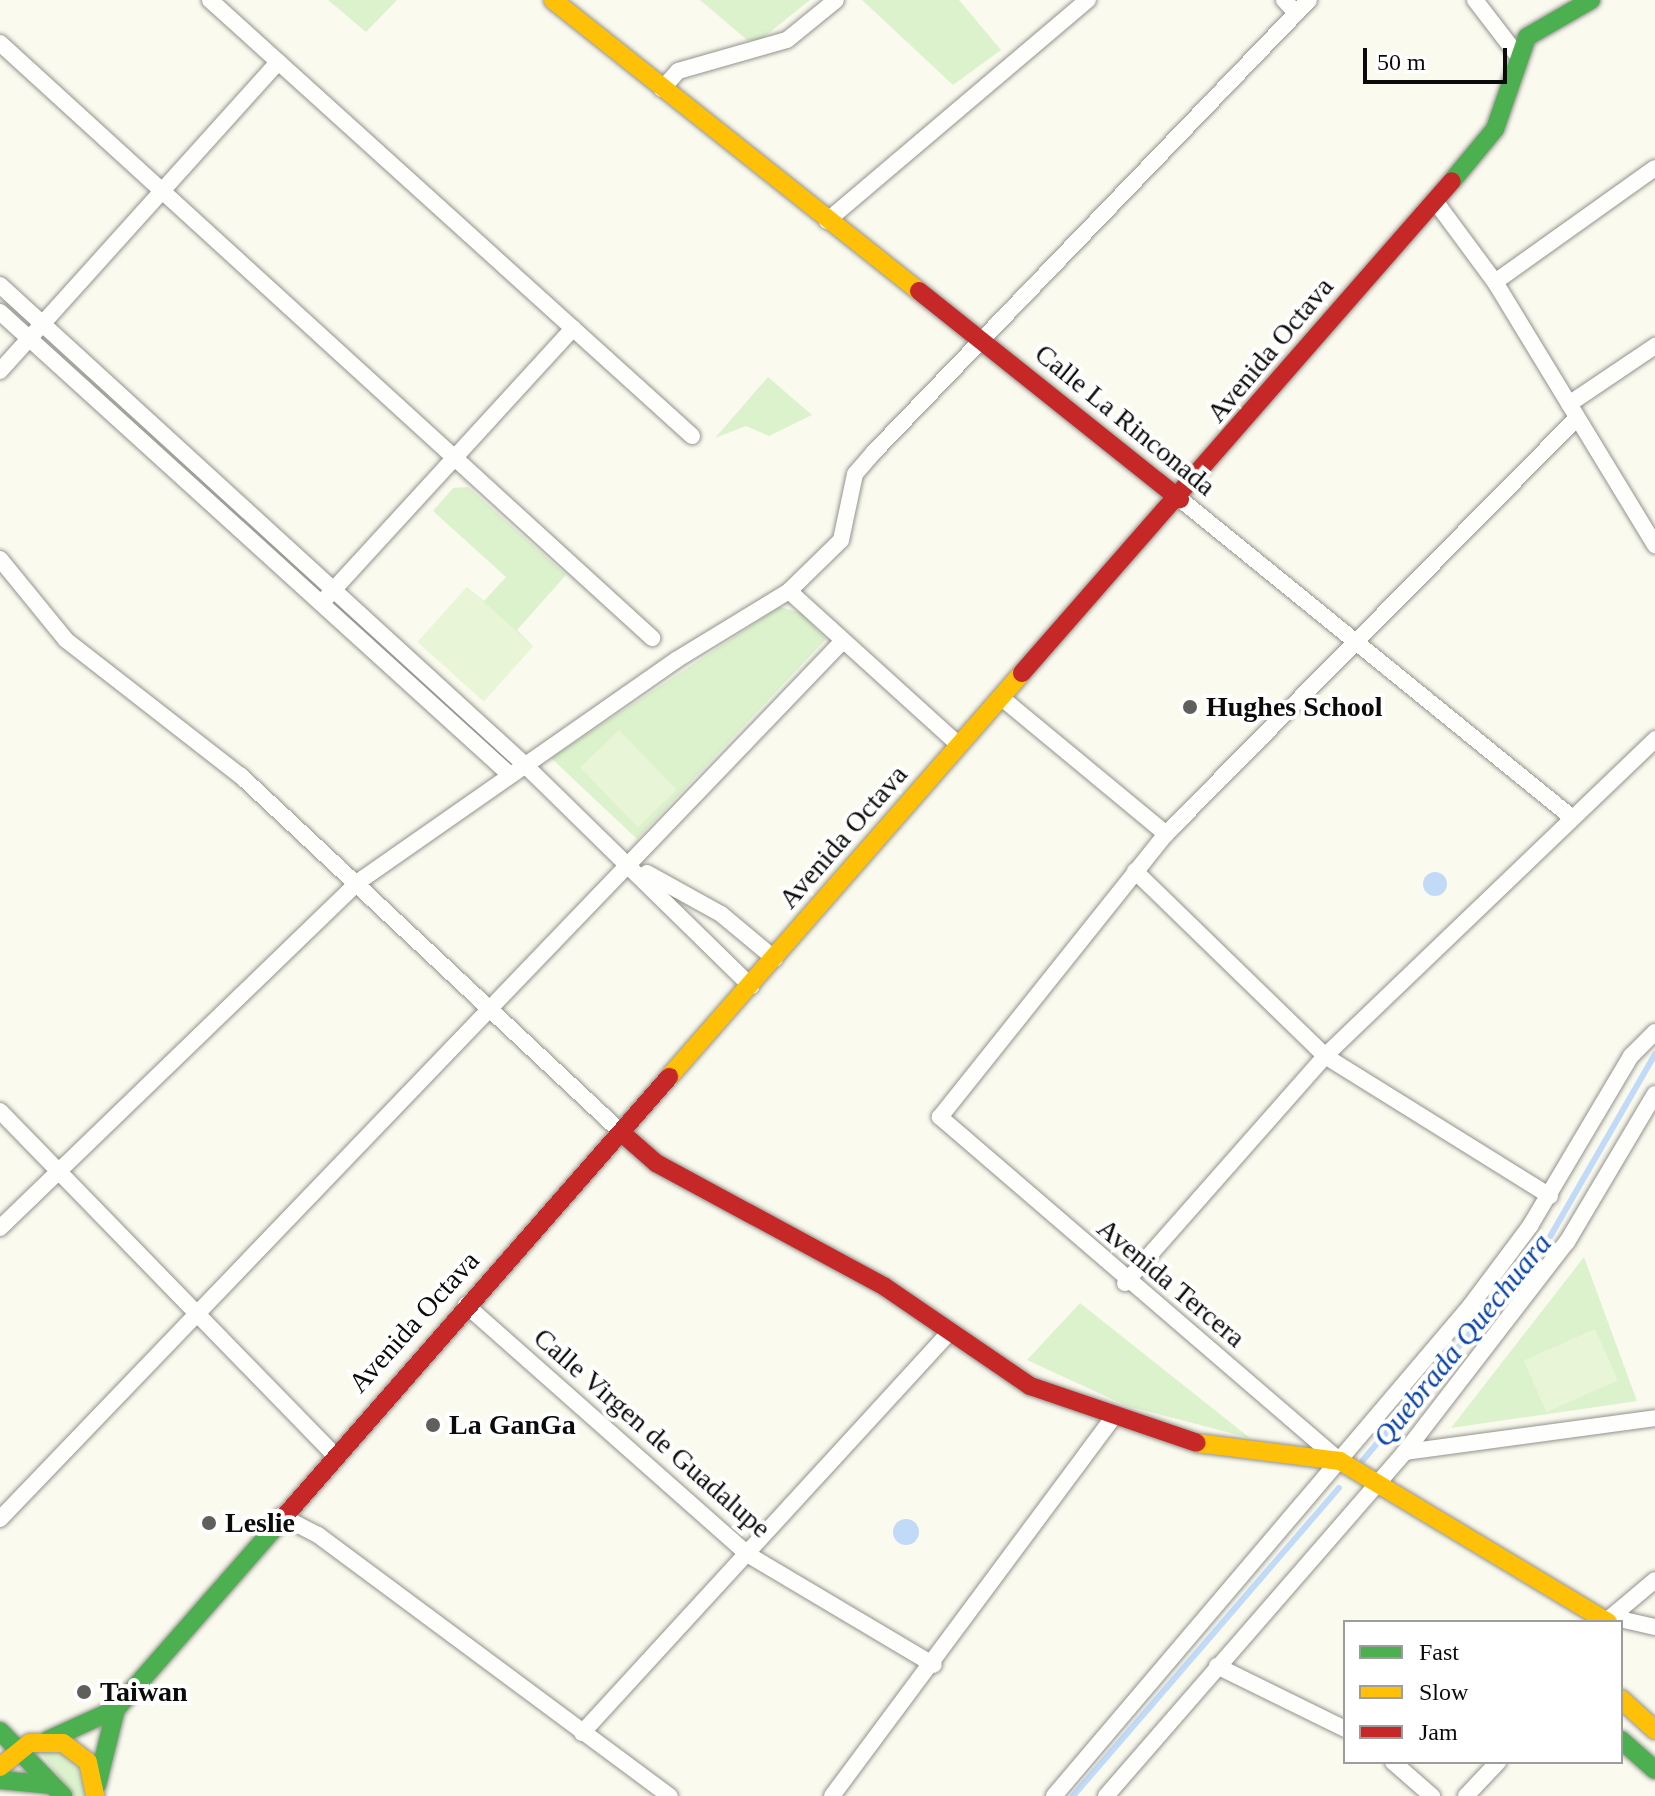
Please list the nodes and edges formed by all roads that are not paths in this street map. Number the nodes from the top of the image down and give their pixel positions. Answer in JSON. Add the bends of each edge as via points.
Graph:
{"nodes":[{"id":1,"x":210,"y":0,"type":"edge"},
{"id":2,"x":553,"y":0,"type":"edge"},
{"id":3,"x":836,"y":0,"type":"edge"},
{"id":4,"x":1088,"y":0,"type":"edge"},
{"id":5,"x":1284,"y":0,"type":"edge"},
{"id":6,"x":1309,"y":0,"type":"edge"},
{"id":7,"x":1475,"y":0,"type":"edge"},
{"id":8,"x":1591,"y":0,"type":"edge"},
{"id":9,"x":1296,"y":13,"type":"junction"},
{"id":10,"x":0,"y":43,"type":"edge"},
{"id":11,"x":1518,"y":56,"type":"junction"},
{"id":12,"x":278,"y":62,"type":"junction"},
{"id":13,"x":662,"y":89,"type":"junction"},
{"id":14,"x":1655,"y":168,"type":"edge"},
{"id":15,"x":158,"y":188,"type":"junction"},
{"id":16,"x":1435,"y":201,"type":"junction"},
{"id":17,"x":827,"y":221,"type":"junction"},
{"id":18,"x":1495,"y":282,"type":"junction"},
{"id":19,"x":0,"y":285,"type":"edge"},
{"id":20,"x":0,"y":312,"type":"edge"},
{"id":21,"x":42,"y":324,"type":"junction"},
{"id":22,"x":573,"y":328,"type":"junction"},
{"id":23,"x":978,"y":337,"type":"junction"},
{"id":24,"x":29,"y":338,"type":"junction"},
{"id":25,"x":1655,"y":346,"type":"edge"},
{"id":26,"x":0,"y":371,"type":"edge"},
{"id":27,"x":1569,"y":404,"type":"junction"},
{"id":28,"x":1574,"y":421,"type":"junction"},
{"id":29,"x":692,"y":436,"type":"dead end"},
{"id":30,"x":456,"y":460,"type":"junction"},
{"id":31,"x":1180,"y":499,"type":"junction"},
{"id":32,"x":1652,"y":534,"type":"edge"},
{"id":33,"x":0,"y":559,"type":"edge"},
{"id":34,"x":333,"y":590,"type":"junction"},
{"id":35,"x":789,"y":591,"type":"junction"},
{"id":36,"x":321,"y":604,"type":"junction"},
{"id":37,"x":652,"y":638,"type":"dead end"},
{"id":38,"x":843,"y":641,"type":"junction"},
{"id":39,"x":1355,"y":643,"type":"junction"},
{"id":40,"x":1003,"y":699,"type":"junction"},
{"id":41,"x":1655,"y":739,"type":"edge"},
{"id":42,"x":959,"y":745,"type":"junction"},
{"id":43,"x":524,"y":764,"type":"junction"},
{"id":44,"x":509,"y":774,"type":"junction"},
{"id":45,"x":1568,"y":814,"type":"junction"},
{"id":46,"x":1166,"y":834,"type":"junction"},
{"id":47,"x":628,"y":862,"type":"junction"},
{"id":48,"x":1135,"y":871,"type":"junction"},
{"id":49,"x":358,"y":882,"type":"junction"},
{"id":50,"x":775,"y":959,"type":"junction"},
{"id":51,"x":751,"y":986,"type":"junction"},
{"id":52,"x":488,"y":1007,"type":"junction"},
{"id":53,"x":1655,"y":1032,"type":"edge"},
{"id":54,"x":1325,"y":1056,"type":"junction"},
{"id":55,"x":1655,"y":1094,"type":"edge"},
{"id":56,"x":0,"y":1111,"type":"edge"},
{"id":57,"x":623,"y":1134,"type":"junction"},
{"id":58,"x":57,"y":1172,"type":"junction"},
{"id":59,"x":1550,"y":1196,"type":"junction"},
{"id":60,"x":0,"y":1228,"type":"edge"},
{"id":61,"x":1125,"y":1283,"type":"junction"},
{"id":62,"x":466,"y":1305,"type":"junction"},
{"id":63,"x":196,"y":1314,"type":"junction"},
{"id":64,"x":947,"y":1335,"type":"junction"},
{"id":65,"x":1655,"y":1418,"type":"edge"},
{"id":66,"x":1112,"y":1419,"type":"junction"},
{"id":67,"x":1405,"y":1452,"type":"junction"},
{"id":68,"x":334,"y":1455,"type":"junction"},
{"id":69,"x":1340,"y":1461,"type":"junction"},
{"id":70,"x":1373,"y":1484,"type":"junction"},
{"id":71,"x":281,"y":1516,"type":"junction"},
{"id":72,"x":0,"y":1519,"type":"edge"},
{"id":73,"x":747,"y":1554,"type":"junction"},
{"id":74,"x":1655,"y":1580,"type":"edge"},
{"id":75,"x":1610,"y":1620,"type":"edge"},
{"id":76,"x":1623,"y":1622,"type":"edge"},
{"id":77,"x":1655,"y":1627,"type":"edge"},
{"id":78,"x":934,"y":1665,"type":"junction"},
{"id":79,"x":1217,"y":1666,"type":"junction"},
{"id":80,"x":1623,"y":1701,"type":"edge"},
{"id":81,"x":116,"y":1709,"type":"junction"},
{"id":82,"x":1343,"y":1728,"type":"edge"},
{"id":83,"x":1655,"y":1730,"type":"edge"},
{"id":84,"x":0,"y":1731,"type":"edge"},
{"id":85,"x":582,"y":1733,"type":"junction"},
{"id":86,"x":48,"y":1740,"type":"junction"},
{"id":87,"x":1623,"y":1742,"type":"edge"},
{"id":88,"x":17,"y":1749,"type":"junction"},
{"id":89,"x":1395,"y":1764,"type":"edge"},
{"id":90,"x":1496,"y":1764,"type":"edge"},
{"id":91,"x":0,"y":1767,"type":"edge"},
{"id":92,"x":1655,"y":1770,"type":"edge"},
{"id":93,"x":0,"y":1780,"type":"edge"},
{"id":94,"x":57,"y":1790,"type":"edge"},
{"id":95,"x":95,"y":1794,"type":"edge"},
{"id":96,"x":670,"y":1796,"type":"edge"},
{"id":97,"x":832,"y":1796,"type":"edge"},
{"id":98,"x":1054,"y":1796,"type":"edge"},
{"id":99,"x":1106,"y":1796,"type":"edge"},
{"id":100,"x":1432,"y":1796,"type":"edge"},
{"id":101,"x":1466,"y":1796,"type":"edge"}],
"edges":[{"from":1,"to":12,"type":"street"},
{"from":2,"to":13,"type":"main road","name":"Calle La Rinconada"},
{"from":3,"to":13,"type":"street","via":[[787,40],[678,71]]},
{"from":4,"to":17,"type":"street"},
{"from":5,"to":9,"type":"street"},
{"from":6,"to":9,"type":"street"},
{"from":7,"to":11,"type":"street"},
{"from":8,"to":11,"type":"main road","name":"Avenida Octava","via":[[1527,37]]},
{"from":9,"to":23,"type":"street"},
{"from":10,"to":15,"type":"street"},
{"from":11,"to":16,"type":"main road","name":"Avenida Octava","via":[[1495,129]]},
{"from":12,"to":15,"type":"street"},
{"from":12,"to":22,"type":"street"},
{"from":13,"to":17,"type":"main road","name":"Calle La Rinconada"},
{"from":14,"to":18,"type":"street"},
{"from":15,"to":21,"type":"street"},
{"from":15,"to":30,"type":"street"},
{"from":16,"to":18,"type":"street"},
{"from":16,"to":31,"type":"main road","name":"Avenida Octava"},
{"from":17,"to":23,"type":"main road","name":"Calle La Rinconada"},
{"from":18,"to":27,"type":"street"},
{"from":19,"to":21,"type":"street"},
{"from":20,"to":24,"type":"street"},
{"from":21,"to":24,"type":"street"},
{"from":21,"to":34,"type":"street"},
{"from":22,"to":29,"type":"street"},
{"from":22,"to":30,"type":"street"},
{"from":23,"to":31,"type":"main road","name":"Calle La Rinconada"},
{"from":23,"to":35,"type":"street","via":[[855,474],[841,540]]},
{"from":24,"to":26,"type":"street"},
{"from":24,"to":36,"type":"street"},
{"from":25,"to":27,"type":"street"},
{"from":27,"to":28,"type":"street"},
{"from":28,"to":32,"type":"street"},
{"from":28,"to":39,"type":"street"},
{"from":30,"to":34,"type":"street"},
{"from":30,"to":37,"type":"street"},
{"from":31,"to":39,"type":"street","name":"Calle La Rinconada"},
{"from":31,"to":40,"type":"main road","name":"Avenida Octava"},
{"from":33,"to":49,"type":"street","via":[[66,640],[241,776]]},
{"from":34,"to":36,"type":"street"},
{"from":34,"to":43,"type":"street"},
{"from":35,"to":38,"type":"street"},
{"from":35,"to":43,"type":"street"},
{"from":36,"to":44,"type":"street"},
{"from":38,"to":42,"type":"street"},
{"from":38,"to":47,"type":"street"},
{"from":39,"to":45,"type":"street","name":"Calle La Rinconada"},
{"from":39,"to":46,"type":"street"},
{"from":40,"to":42,"type":"main road","name":"Avenida Octava"},
{"from":40,"to":46,"type":"street"},
{"from":41,"to":45,"type":"street"},
{"from":42,"to":50,"type":"main road","name":"Avenida Octava"},
{"from":43,"to":44,"type":"street"},
{"from":43,"to":47,"type":"street"},
{"from":44,"to":49,"type":"street"},
{"from":45,"to":54,"type":"street"},
{"from":46,"to":48,"type":"street"},
{"from":47,"to":50,"type":"street","via":[[721,914]]},
{"from":47,"to":51,"type":"street"},
{"from":47,"to":52,"type":"street"},
{"from":48,"to":54,"type":"street"},
{"from":48,"to":61,"type":"street","name":"Avenida Tercera","via":[[940,1117]]},
{"from":49,"to":52,"type":"street"},
{"from":49,"to":58,"type":"street"},
{"from":50,"to":51,"type":"main road","name":"Avenida Octava"},
{"from":51,"to":57,"type":"main road","name":"Avenida Octava"},
{"from":52,"to":57,"type":"street"},
{"from":52,"to":63,"type":"street"},
{"from":53,"to":59,"type":"street","via":[[1631,1056]]},
{"from":54,"to":59,"type":"street"},
{"from":54,"to":61,"type":"street"},
{"from":55,"to":67,"type":"street","via":[[1567,1242]]},
{"from":56,"to":58,"type":"street"},
{"from":57,"to":62,"type":"main road","name":"Avenida Octava"},
{"from":57,"to":64,"type":"main road","via":[[656,1163],[885,1287]]},
{"from":58,"to":60,"type":"street"},
{"from":58,"to":63,"type":"street"},
{"from":59,"to":69,"type":"street","via":[[1471,1305]]},
{"from":61,"to":69,"type":"street","name":"Avenida Tercera"},
{"from":62,"to":68,"type":"main road","name":"Avenida Octava"},
{"from":62,"to":73,"type":"street","name":"Calle Virgen de Guadalupe"},
{"from":63,"to":68,"type":"street"},
{"from":63,"to":72,"type":"street"},
{"from":64,"to":66,"type":"main road","via":[[1030,1386]]},
{"from":64,"to":73,"type":"street"},
{"from":65,"to":67,"type":"street"},
{"from":66,"to":69,"type":"main road","via":[[1193,1442]]},
{"from":66,"to":78,"type":"street"},
{"from":67,"to":70,"type":"street"},
{"from":68,"to":71,"type":"main road","name":"Avenida Octava"},
{"from":69,"to":70,"type":"main road","name":"Avenida Tercera"},
{"from":69,"to":98,"type":"street"},
{"from":70,"to":75,"type":"main road","name":"Avenida Tercera"},
{"from":70,"to":79,"type":"street"},
{"from":71,"to":81,"type":"main road","name":"Avenida Octava"},
{"from":71,"to":85,"type":"street","via":[[318,1535]]},
{"from":73,"to":78,"type":"street","name":"Calle Virgen de Guadalupe"},
{"from":73,"to":85,"type":"street"},
{"from":74,"to":75,"type":"street"},
{"from":76,"to":77,"type":"street"},
{"from":78,"to":97,"type":"street"},
{"from":79,"to":82,"type":"street"},
{"from":79,"to":99,"type":"street"},
{"from":80,"to":83,"type":"main road"},
{"from":81,"to":86,"type":"main road","name":"Avenida Octava"},
{"from":81,"to":95,"type":"main road","name":"Avenida Octava"},
{"from":84,"to":88,"type":"main road"},
{"from":85,"to":96,"type":"street"},
{"from":86,"to":88,"type":"main road","name":"Avenida Octava"},
{"from":86,"to":95,"type":"main road","via":[[77,1751]]},
{"from":87,"to":92,"type":"main road"},
{"from":88,"to":91,"type":"main road"},
{"from":88,"to":94,"type":"main road"},
{"from":89,"to":100,"type":"street"},
{"from":90,"to":101,"type":"street"},
{"from":93,"to":94,"type":"main road"}]}
